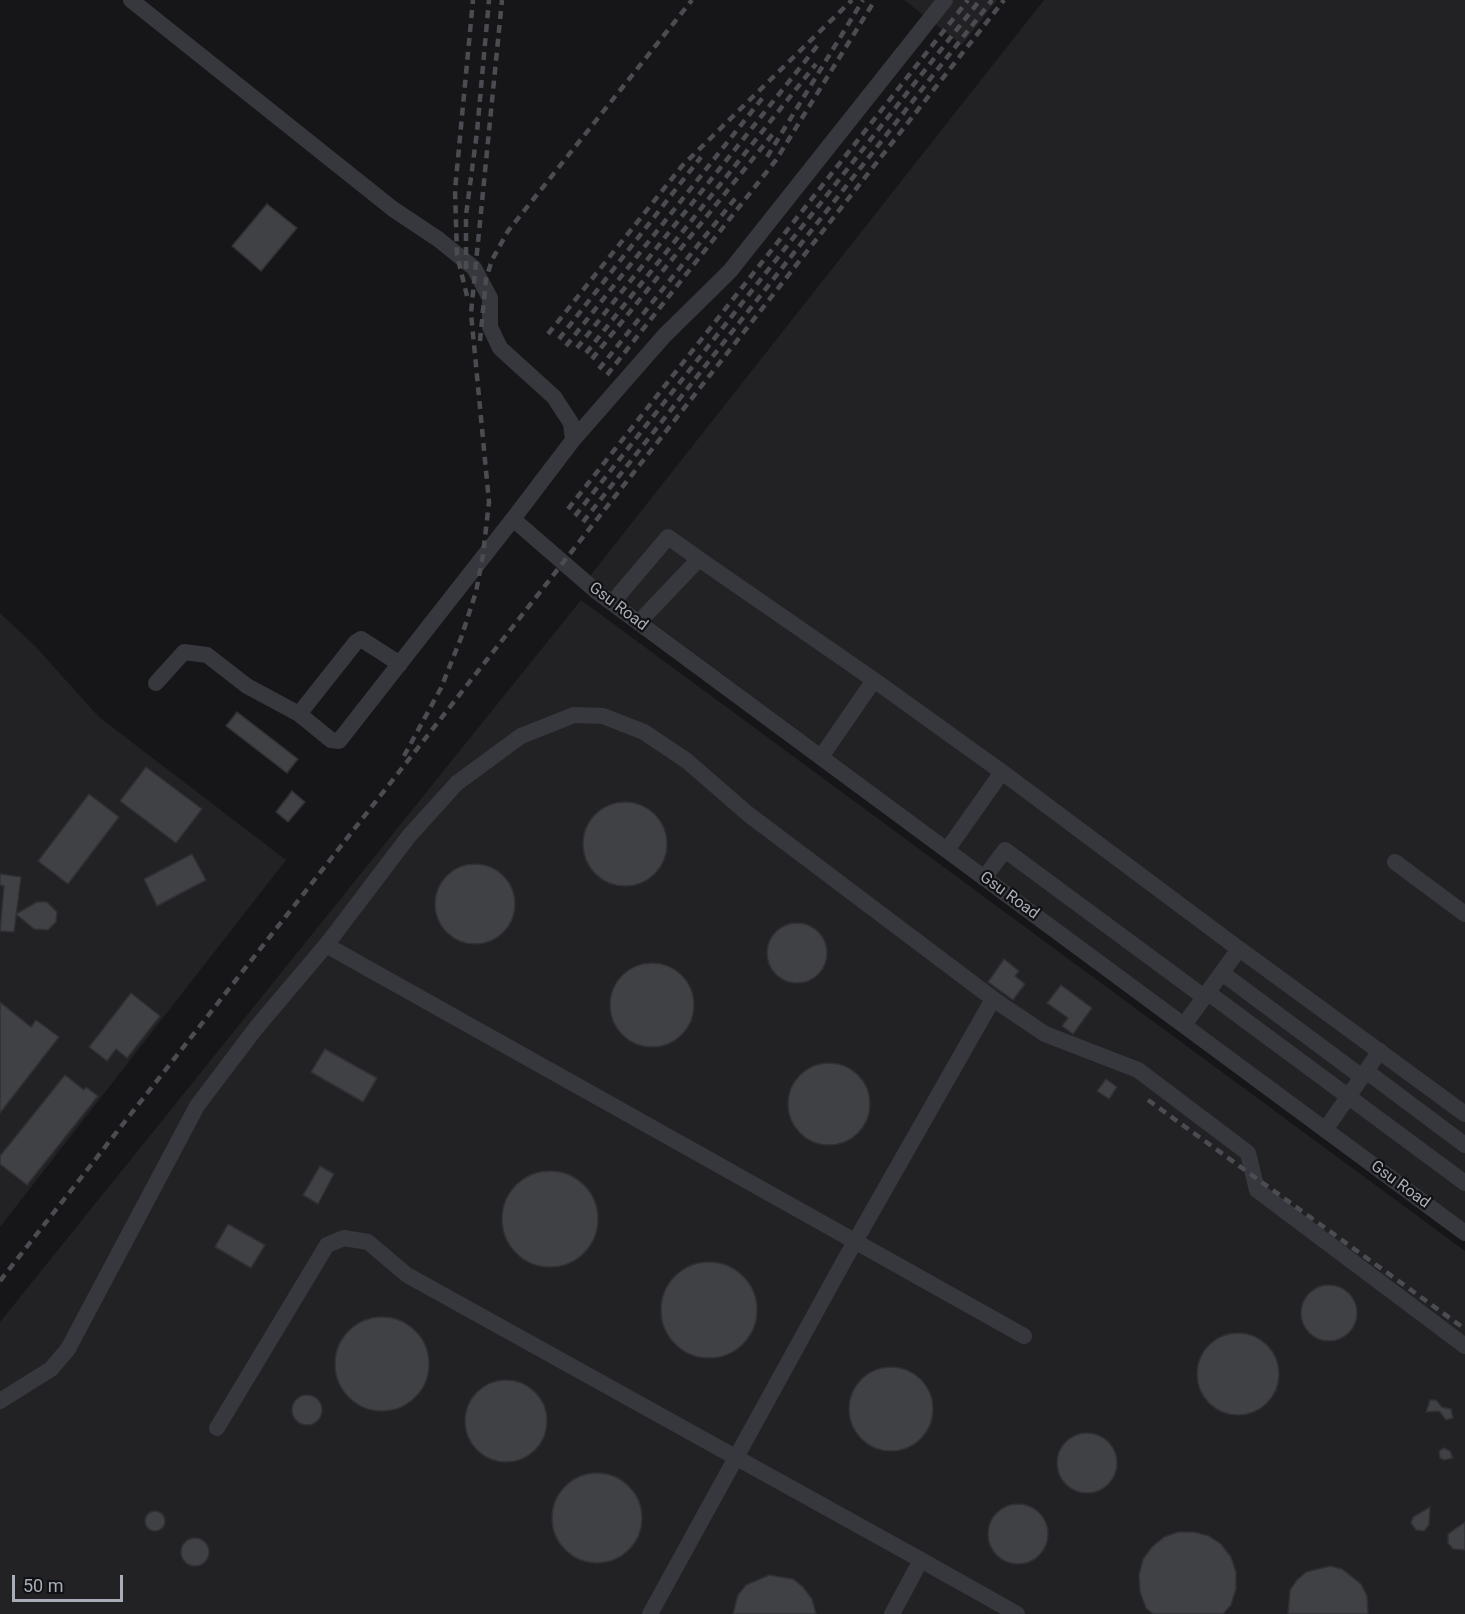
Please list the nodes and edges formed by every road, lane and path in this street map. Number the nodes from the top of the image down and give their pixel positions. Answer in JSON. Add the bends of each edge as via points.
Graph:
{"nodes":[{"id":1,"x":131,"y":0,"type":"edge"},
{"id":2,"x":945,"y":0,"type":"edge"},
{"id":3,"x":573,"y":440,"type":"junction"},
{"id":4,"x":513,"y":519,"type":"junction"},
{"id":5,"x":699,"y":559,"type":"junction"},
{"id":6,"x":612,"y":603,"type":"junction"},
{"id":7,"x":639,"y":622,"type":"junction"},
{"id":8,"x":399,"y":664,"type":"junction"},
{"id":9,"x":874,"y":680,"type":"junction"},
{"id":10,"x":156,"y":683,"type":"dead end"},
{"id":11,"x":299,"y":714,"type":"junction"},
{"id":12,"x":821,"y":757,"type":"junction"},
{"id":13,"x":1002,"y":772,"type":"junction"},
{"id":14,"x":947,"y":850,"type":"junction"},
{"id":15,"x":1395,"y":862,"type":"dead end"},
{"id":16,"x":984,"y":878,"type":"junction"},
{"id":17,"x":1465,"y":914,"type":"edge"},
{"id":18,"x":326,"y":945,"type":"junction"},
{"id":19,"x":1238,"y":948,"type":"junction"},
{"id":20,"x":1222,"y":973,"type":"junction"},
{"id":21,"x":1205,"y":994,"type":"junction"},
{"id":22,"x":993,"y":999,"type":"junction"},
{"id":23,"x":1184,"y":1025,"type":"junction"},
{"id":24,"x":1380,"y":1051,"type":"junction"},
{"id":25,"x":1364,"y":1074,"type":"junction"},
{"id":26,"x":1348,"y":1096,"type":"junction"},
{"id":27,"x":1465,"y":1114,"type":"edge"},
{"id":28,"x":1325,"y":1130,"type":"junction"},
{"id":29,"x":1465,"y":1145,"type":"edge"},
{"id":30,"x":1465,"y":1183,"type":"edge"},
{"id":31,"x":1465,"y":1233,"type":"edge"},
{"id":32,"x":855,"y":1241,"type":"junction"},
{"id":33,"x":1024,"y":1336,"type":"dead end"},
{"id":34,"x":1465,"y":1346,"type":"edge"},
{"id":35,"x":0,"y":1401,"type":"edge"},
{"id":36,"x":217,"y":1428,"type":"dead end"},
{"id":37,"x":736,"y":1458,"type":"junction"},
{"id":38,"x":921,"y":1560,"type":"junction"},
{"id":39,"x":650,"y":1614,"type":"edge"},
{"id":40,"x":892,"y":1614,"type":"edge"},
{"id":41,"x":1017,"y":1614,"type":"edge"}],
"edges":[{"from":1,"to":3,"type":"street","via":[[393,209],[474,268],[490,297],[490,327],[500,348],[554,397],[571,423]]},
{"from":2,"to":3,"type":"street","via":[[730,271],[664,336]]},
{"from":3,"to":4,"type":"street"},
{"from":4,"to":6,"type":"street","name":"Gsu Road"},
{"from":4,"to":8,"type":"street"},
{"from":5,"to":6,"type":"street","via":[[668,537]]},
{"from":5,"to":7,"type":"street"},
{"from":5,"to":9,"type":"street"},
{"from":6,"to":7,"type":"street","name":"Gsu Road"},
{"from":7,"to":12,"type":"street","name":"Gsu Road"},
{"from":8,"to":11,"type":"street","via":[[361,639]]},
{"from":8,"to":11,"type":"street","via":[[339,741],[331,740]]},
{"from":9,"to":12,"type":"street"},
{"from":9,"to":13,"type":"street"},
{"from":10,"to":11,"type":"street","via":[[184,652],[207,655],[247,686]]},
{"from":12,"to":14,"type":"street","name":"Gsu Road"},
{"from":13,"to":14,"type":"street"},
{"from":13,"to":19,"type":"street"},
{"from":14,"to":16,"type":"street","name":"Gsu Road"},
{"from":15,"to":17,"type":"street"},
{"from":16,"to":21,"type":"street","via":[[1005,850]]},
{"from":16,"to":23,"type":"street","name":"Gsu Road"},
{"from":18,"to":22,"type":"street","via":[[409,836],[457,783],[521,736],[574,715],[603,716],[644,732],[687,761],[748,814]]},
{"from":18,"to":32,"type":"street"},
{"from":18,"to":35,"type":"street","via":[[197,1106],[68,1349],[51,1369]]},
{"from":19,"to":20,"type":"street"},
{"from":19,"to":24,"type":"street"},
{"from":20,"to":21,"type":"street"},
{"from":20,"to":25,"type":"street"},
{"from":21,"to":23,"type":"street"},
{"from":21,"to":26,"type":"street"},
{"from":22,"to":32,"type":"street"},
{"from":22,"to":34,"type":"street","via":[[1045,1034],[1138,1070],[1248,1153],[1257,1190]]},
{"from":23,"to":28,"type":"street","name":"Gsu Road"},
{"from":24,"to":25,"type":"street"},
{"from":24,"to":27,"type":"street"},
{"from":25,"to":26,"type":"street"},
{"from":25,"to":29,"type":"street"},
{"from":26,"to":28,"type":"street"},
{"from":26,"to":30,"type":"street"},
{"from":28,"to":31,"type":"street","name":"Gsu Road"},
{"from":32,"to":33,"type":"street"},
{"from":32,"to":37,"type":"street"},
{"from":36,"to":37,"type":"street","via":[[327,1245],[344,1238],[368,1242],[407,1275]]},
{"from":37,"to":38,"type":"street"},
{"from":37,"to":39,"type":"street"},
{"from":38,"to":40,"type":"street"},
{"from":38,"to":41,"type":"street"}]}
